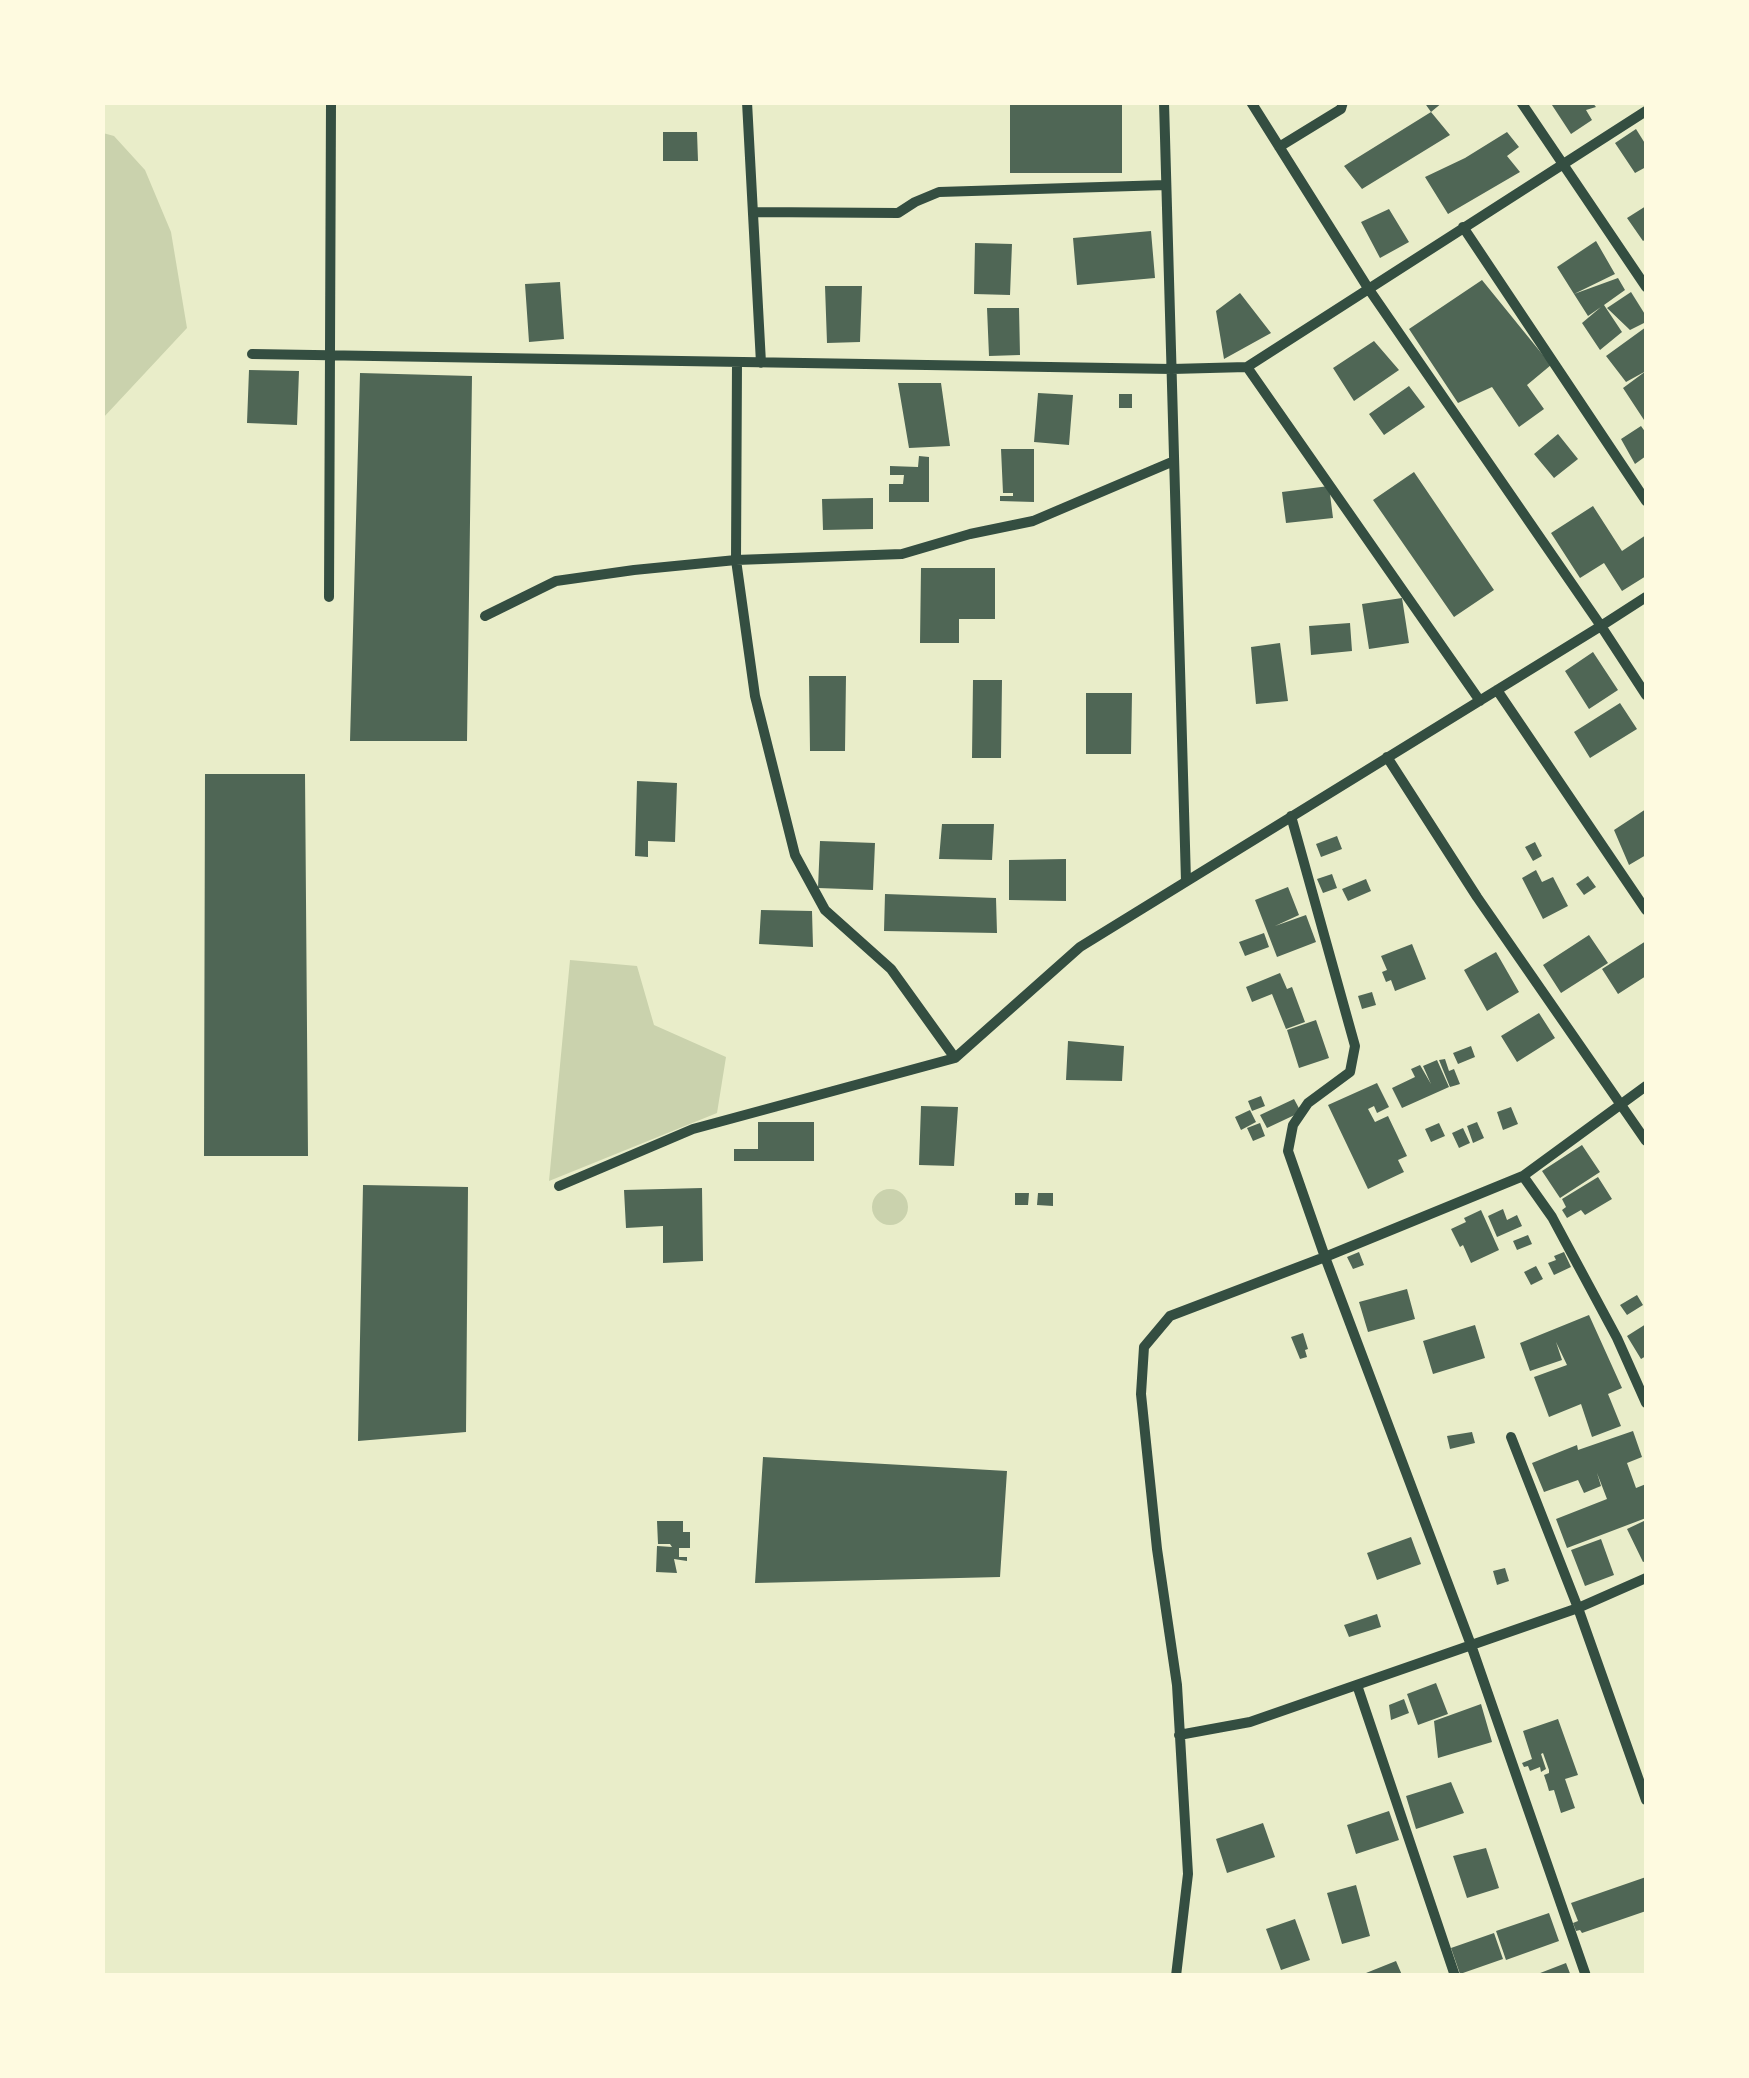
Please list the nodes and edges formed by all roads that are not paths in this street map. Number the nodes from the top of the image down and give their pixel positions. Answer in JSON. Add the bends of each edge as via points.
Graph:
{"nodes":[{"id":1,"x":331,"y":102,"type":"edge"},
{"id":2,"x":748,"y":102,"type":"edge"},
{"id":3,"x":1164,"y":102,"type":"edge"},
{"id":4,"x":1251,"y":102,"type":"edge"},
{"id":5,"x":1343,"y":102,"type":"edge"},
{"id":6,"x":1521,"y":102,"type":"edge"},
{"id":7,"x":1646,"y":111,"type":"edge"},
{"id":8,"x":1279,"y":147,"type":"junction"},
{"id":9,"x":1562,"y":165,"type":"junction"},
{"id":10,"x":1166,"y":185,"type":"junction"},
{"id":11,"x":753,"y":212,"type":"junction"},
{"id":12,"x":1463,"y":228,"type":"junction"},
{"id":13,"x":1646,"y":287,"type":"edge"},
{"id":14,"x":1368,"y":288,"type":"junction"},
{"id":15,"x":252,"y":354,"type":"dead end"},
{"id":16,"x":330,"y":356,"type":"junction"},
{"id":17,"x":738,"y":362,"type":"junction"},
{"id":18,"x":761,"y":362,"type":"junction"},
{"id":19,"x":1247,"y":367,"type":"junction"},
{"id":20,"x":1172,"y":369,"type":"junction"},
{"id":21,"x":1174,"y":460,"type":"junction"},
{"id":22,"x":1646,"y":502,"type":"edge"},
{"id":23,"x":736,"y":560,"type":"junction"},
{"id":24,"x":1646,"y":596,"type":"edge"},
{"id":25,"x":328,"y":597,"type":"dead end"},
{"id":26,"x":485,"y":616,"type":"dead end"},
{"id":27,"x":1602,"y":626,"type":"junction"},
{"id":28,"x":1497,"y":690,"type":"junction"},
{"id":29,"x":1646,"y":695,"type":"edge"},
{"id":30,"x":1480,"y":701,"type":"junction"},
{"id":31,"x":1387,"y":757,"type":"junction"},
{"id":32,"x":1291,"y":816,"type":"junction"},
{"id":33,"x":1186,"y":881,"type":"junction"},
{"id":34,"x":1646,"y":910,"type":"edge"},
{"id":35,"x":955,"y":1058,"type":"junction"},
{"id":36,"x":1646,"y":1086,"type":"edge"},
{"id":37,"x":1621,"y":1103,"type":"junction"},
{"id":38,"x":1646,"y":1140,"type":"edge"},
{"id":39,"x":1523,"y":1176,"type":"junction"},
{"id":40,"x":559,"y":1186,"type":"dead end"},
{"id":41,"x":1325,"y":1258,"type":"junction"},
{"id":42,"x":1646,"y":1403,"type":"edge"},
{"id":43,"x":1512,"y":1436,"type":"dead end"},
{"id":44,"x":1646,"y":1578,"type":"edge"},
{"id":45,"x":1578,"y":1608,"type":"junction"},
{"id":46,"x":1471,"y":1645,"type":"junction"},
{"id":47,"x":1357,"y":1685,"type":"junction"},
{"id":48,"x":1180,"y":1735,"type":"junction"},
{"id":49,"x":1646,"y":1800,"type":"edge"},
{"id":50,"x":1176,"y":1976,"type":"edge"},
{"id":51,"x":1455,"y":1976,"type":"edge"},
{"id":52,"x":1586,"y":1976,"type":"edge"}],
"edges":[{"from":1,"to":16,"type":"street"},
{"from":2,"to":11,"type":"street"},
{"from":3,"to":10,"type":"street"},
{"from":4,"to":8,"type":"street"},
{"from":5,"to":8,"type":"street"},
{"from":6,"to":9,"type":"street"},
{"from":7,"to":9,"type":"street"},
{"from":8,"to":14,"type":"street"},
{"from":9,"to":12,"type":"street"},
{"from":9,"to":13,"type":"street"},
{"from":10,"to":11,"type":"street","via":[[939,192],[898,214]]},
{"from":10,"to":20,"type":"street"},
{"from":11,"to":18,"type":"street"},
{"from":12,"to":14,"type":"street"},
{"from":12,"to":22,"type":"street"},
{"from":14,"to":19,"type":"street"},
{"from":14,"to":27,"type":"street"},
{"from":15,"to":16,"type":"street"},
{"from":16,"to":17,"type":"street"},
{"from":16,"to":25,"type":"street"},
{"from":17,"to":18,"type":"street"},
{"from":17,"to":23,"type":"street"},
{"from":18,"to":20,"type":"street"},
{"from":19,"to":20,"type":"street"},
{"from":19,"to":30,"type":"street"},
{"from":20,"to":21,"type":"street"},
{"from":21,"to":23,"type":"street","via":[[1033,521],[902,554]]},
{"from":21,"to":33,"type":"street"},
{"from":23,"to":26,"type":"street","via":[[556,581]]},
{"from":23,"to":35,"type":"street","via":[[755,696],[796,855],[825,910],[892,969]]},
{"from":24,"to":27,"type":"street"},
{"from":27,"to":28,"type":"street"},
{"from":27,"to":29,"type":"street"},
{"from":28,"to":30,"type":"street"},
{"from":28,"to":34,"type":"street"},
{"from":30,"to":31,"type":"street"},
{"from":31,"to":32,"type":"street"},
{"from":31,"to":37,"type":"street"},
{"from":32,"to":33,"type":"street"},
{"from":32,"to":41,"type":"street","via":[[1355,1046],[1350,1072],[1308,1103],[1293,1125],[1288,1152]]},
{"from":33,"to":35,"type":"street","via":[[1080,947]]},
{"from":35,"to":40,"type":"street","via":[[693,1129]]},
{"from":36,"to":37,"type":"street"},
{"from":37,"to":38,"type":"street"},
{"from":37,"to":39,"type":"street"},
{"from":39,"to":41,"type":"street"},
{"from":39,"to":42,"type":"street","via":[[1618,1338]]},
{"from":41,"to":46,"type":"street"},
{"from":41,"to":48,"type":"street","via":[[1170,1316],[1144,1346],[1140,1394]]},
{"from":43,"to":45,"type":"street"},
{"from":44,"to":45,"type":"street"},
{"from":45,"to":46,"type":"street"},
{"from":45,"to":49,"type":"street"},
{"from":46,"to":47,"type":"street"},
{"from":46,"to":52,"type":"street"},
{"from":47,"to":48,"type":"street","via":[[1250,1722]]},
{"from":47,"to":51,"type":"street"},
{"from":48,"to":50,"type":"street","via":[[1188,1874]]}]}
